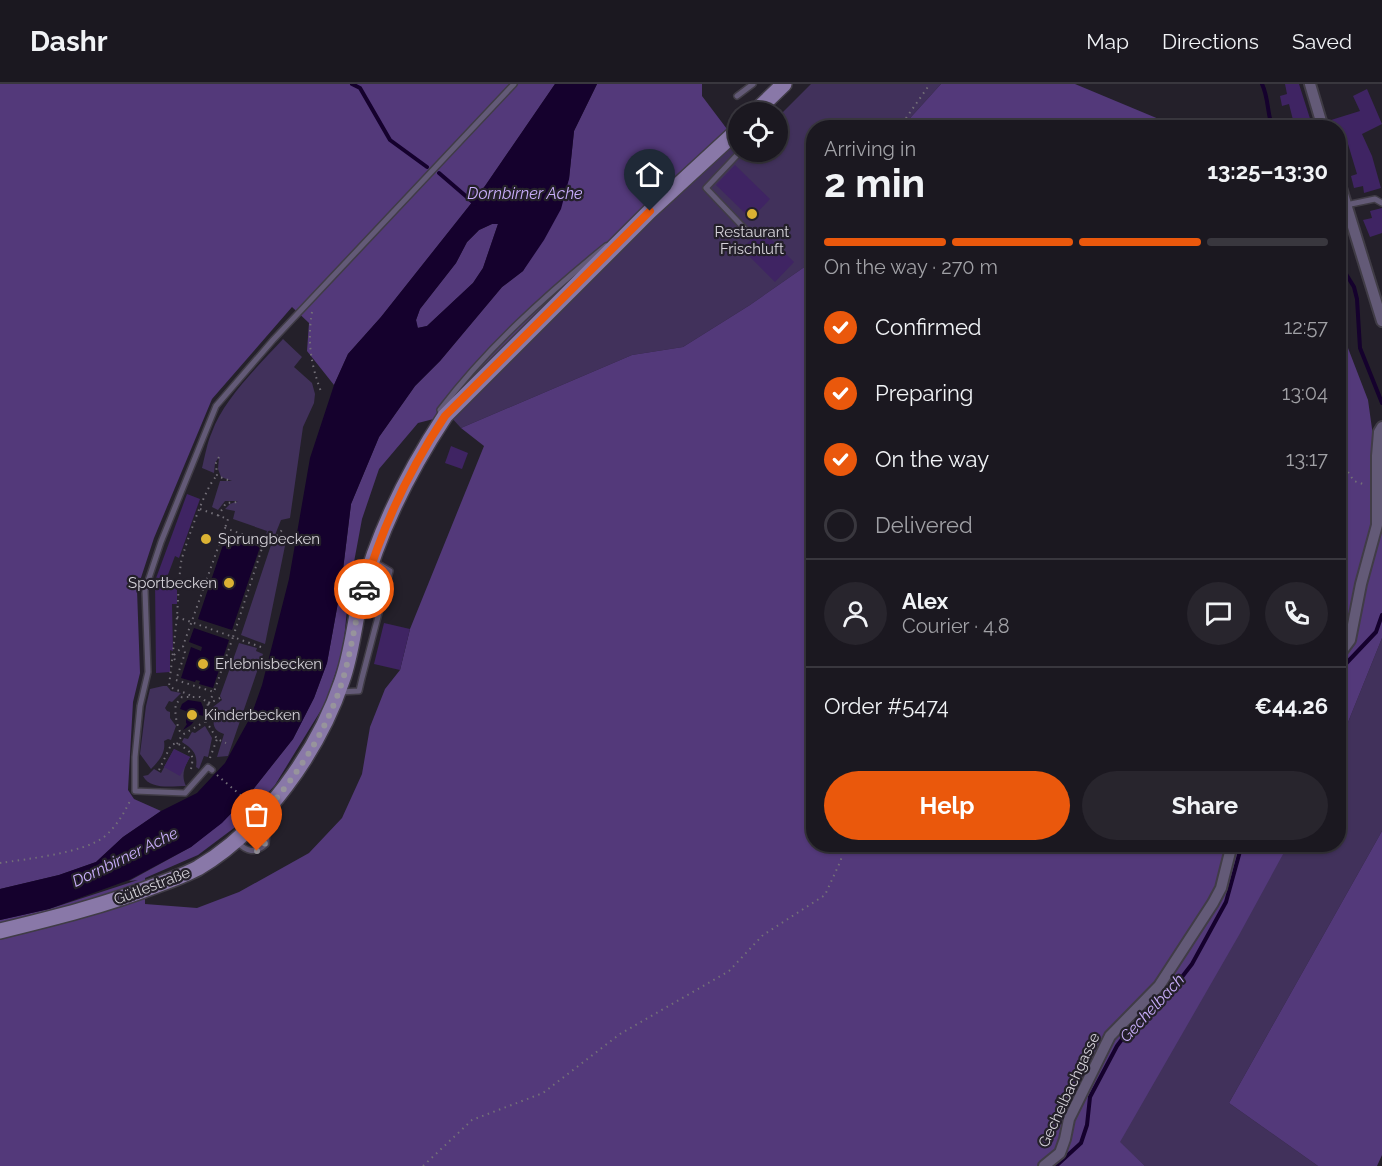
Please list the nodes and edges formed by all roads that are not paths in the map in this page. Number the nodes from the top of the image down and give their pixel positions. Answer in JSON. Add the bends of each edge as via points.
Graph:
{"nodes":[{"id":1,"x":514,"y":84,"type":"edge"},
{"id":2,"x":753,"y":84,"type":"edge"},
{"id":3,"x":784,"y":84,"type":"edge"},
{"id":4,"x":1310,"y":84,"type":"edge"},
{"id":5,"x":738,"y":96,"type":"dead end"},
{"id":6,"x":765,"y":102,"type":"edge"},
{"id":7,"x":1321,"y":120,"type":"edge"},
{"id":8,"x":728,"y":139,"type":"edge"},
{"id":9,"x":730,"y":162,"type":"edge"},
{"id":10,"x":1382,"y":203,"type":"edge"},
{"id":11,"x":1346,"y":205,"type":"joint"},
{"id":12,"x":745,"y":229,"type":"dead end"},
{"id":13,"x":1382,"y":321,"type":"edge"},
{"id":14,"x":1381,"y":430,"type":"edge"},
{"id":15,"x":372,"y":561,"type":"junction"},
{"id":16,"x":1346,"y":645,"type":"edge"},
{"id":17,"x":338,"y":692,"type":"junction"},
{"id":18,"x":212,"y":770,"type":"road end"},
{"id":19,"x":257,"y":810,"type":"junction"},
{"id":20,"x":235,"y":840,"type":"junction"},
{"id":21,"x":1230,"y":852,"type":"edge"},
{"id":22,"x":0,"y":931,"type":"edge"},
{"id":23,"x":1044,"y":1166,"type":"edge"}],
"edges":[{"from":1,"to":18,"type":"lane","via":[[216,406],[145,590],[148,672],[140,706],[135,791],[185,793],[208,767]]},
{"from":2,"to":5,"type":"lane"},
{"from":3,"to":6,"type":"street"},
{"from":4,"to":7,"type":"street"},
{"from":8,"to":15,"type":"street","name":"Gütlestraße","via":[[620,240],[445,416],[403,486]]},
{"from":9,"to":12,"type":"lane","via":[[705,188]]},
{"from":10,"to":11,"type":"lane","via":[[1375,199]]},
{"from":11,"to":13,"type":"street"},
{"from":14,"to":16,"type":"street","via":[[1377,525]]},
{"from":15,"to":17,"type":"street","name":"Gütlestraße"},
{"from":15,"to":17,"type":"lane","via":[[390,571],[359,691]]},
{"from":17,"to":19,"type":"street","name":"Gütlestraße","via":[[302,763],[281,793]]},
{"from":19,"to":20,"type":"street","name":"Gütlestraße"},
{"from":19,"to":20,"type":"lane","via":[[267,831],[266,844],[250,851]]},
{"from":20,"to":22,"type":"street","name":"Gütlestraße","via":[[198,868],[132,895]]},
{"from":21,"to":23,"type":"street","name":"Gechelbachgasse","via":[[1213,903],[1159,986],[1110,1036],[1069,1119],[1060,1153]]}]}
